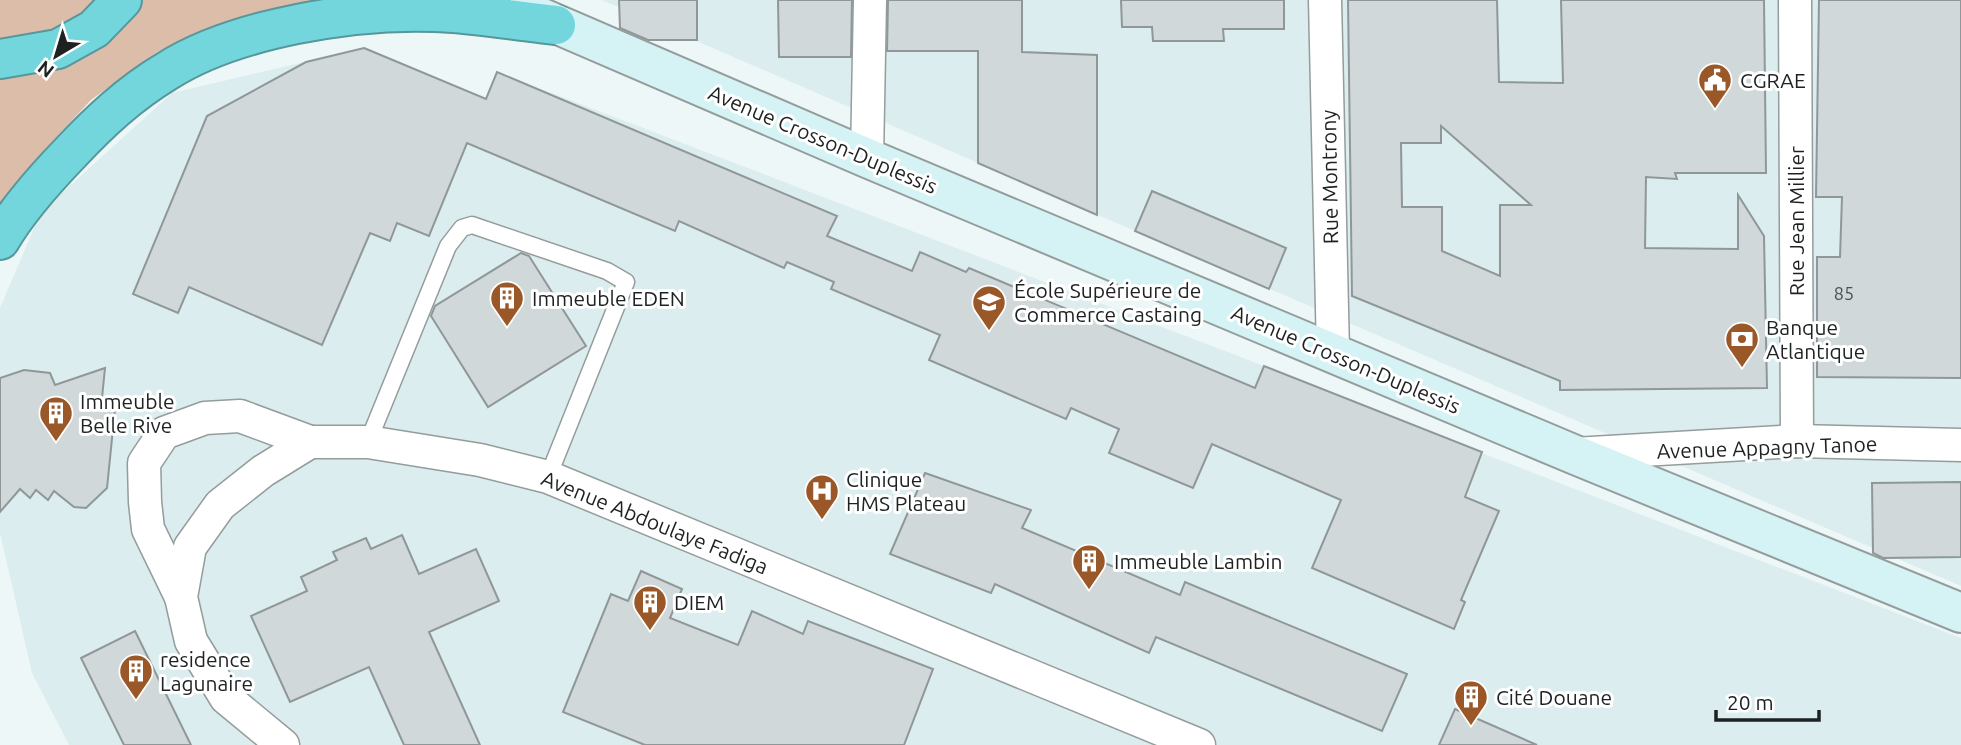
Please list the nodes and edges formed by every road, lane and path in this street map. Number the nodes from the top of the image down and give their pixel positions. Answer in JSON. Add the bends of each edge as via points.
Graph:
{"nodes":[{"id":1,"x":122,"y":0,"type":"edge"},
{"id":2,"x":502,"y":0,"type":"edge"},
{"id":3,"x":870,"y":0,"type":"edge"},
{"id":4,"x":1325,"y":0,"type":"edge"},
{"id":5,"x":1795,"y":0,"type":"edge"},
{"id":6,"x":556,"y":26,"type":"junction"},
{"id":7,"x":0,"y":59,"type":"edge"},
{"id":8,"x":867,"y":158,"type":"junction"},
{"id":9,"x":0,"y":240,"type":"edge"},
{"id":10,"x":1333,"y":353,"type":"junction"},
{"id":11,"x":1797,"y":441,"type":"junction"},
{"id":12,"x":310,"y":442,"type":"junction"},
{"id":13,"x":368,"y":442,"type":"junction"},
{"id":14,"x":1961,"y":445,"type":"edge"},
{"id":15,"x":1573,"y":454,"type":"junction"},
{"id":16,"x":548,"y":477,"type":"junction"},
{"id":17,"x":181,"y":597,"type":"junction"},
{"id":18,"x":1961,"y":613,"type":"edge"},
{"id":19,"x":283,"y":745,"type":"edge"},
{"id":20,"x":1199,"y":745,"type":"edge"}],
"edges":[{"from":1,"to":7,"type":"highway","via":[[94,29],[58,50]]},
{"from":2,"to":6,"type":"street","name":"Avenue Crosson-Duplessis"},
{"from":3,"to":8,"type":"street"},
{"from":4,"to":10,"type":"street","name":"Rue Montrony"},
{"from":5,"to":11,"type":"street","name":"Rue Jean Millier"},
{"from":6,"to":8,"type":"street","name":"Avenue Crosson-Duplessis"},
{"from":6,"to":9,"type":"highway","via":[[435,12],[370,13],[232,40],[168,70],[105,115]]},
{"from":8,"to":10,"type":"street","name":"Avenue Crosson-Duplessis"},
{"from":10,"to":15,"type":"street","name":"Avenue Crosson-Duplessis"},
{"from":11,"to":14,"type":"street","name":"Avenue Appagny Tanoe"},
{"from":11,"to":15,"type":"street","name":"Avenue Appagny Tanoe"},
{"from":12,"to":13,"type":"street","name":"Avenue Abdoulaye Fadiga"},
{"from":12,"to":17,"type":"street","via":[[220,505],[190,547]]},
{"from":12,"to":17,"type":"street","via":[[240,416],[205,418],[164,433],[144,463],[145,502],[148,529]]},
{"from":13,"to":16,"type":"street","name":"Avenue Abdoulaye Fadiga","via":[[480,460]]},
{"from":13,"to":16,"type":"lane","via":[[448,246],[455,234],[472,225],[607,271],[626,282]]},
{"from":15,"to":18,"type":"street","name":"Avenue Crosson-Duplessis"},
{"from":16,"to":20,"type":"street","name":"Avenue Abdoulaye Fadiga"},
{"from":17,"to":19,"type":"street","via":[[191,641],[226,698]]}]}
